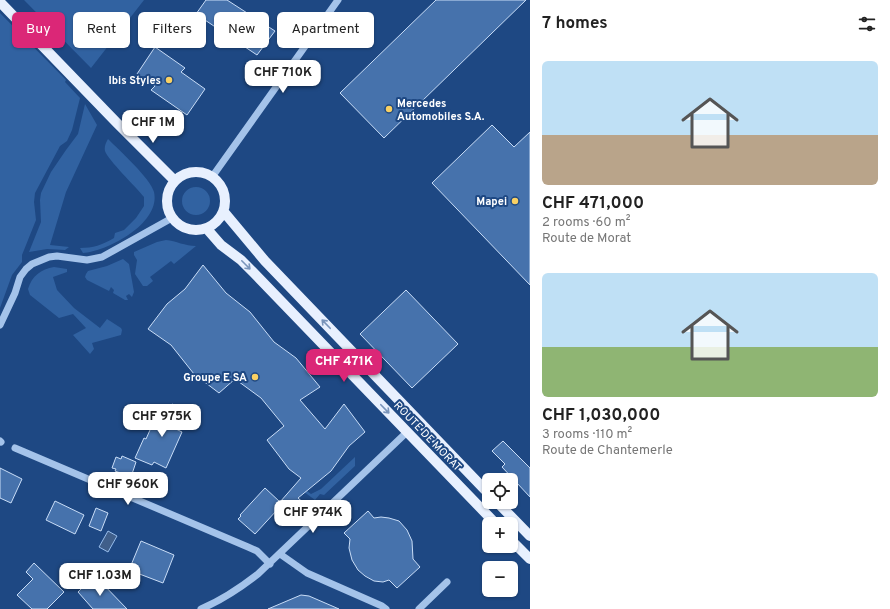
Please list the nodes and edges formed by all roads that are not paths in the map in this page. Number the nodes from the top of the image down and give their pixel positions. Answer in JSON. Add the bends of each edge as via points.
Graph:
{"nodes":[{"id":1,"x":338,"y":0,"type":"edge"},
{"id":2,"x":0,"y":2,"type":"edge"},
{"id":3,"x":212,"y":177,"type":"junction"},
{"id":4,"x":175,"y":181,"type":"junction"},
{"id":5,"x":224,"y":212,"type":"junction"},
{"id":6,"x":172,"y":218,"type":"junction"},
{"id":7,"x":207,"y":229,"type":"junction"},
{"id":8,"x":0,"y":325,"type":"edge"},
{"id":9,"x":407,"y":432,"type":"junction"},
{"id":10,"x":15,"y":448,"type":"dead end"},
{"id":11,"x":482,"y":487,"type":"edge"},
{"id":12,"x":504,"y":509,"type":"edge"},
{"id":13,"x":489,"y":517,"type":"edge"},
{"id":14,"x":530,"y":536,"type":"edge"},
{"id":15,"x":518,"y":547,"type":"edge"},
{"id":16,"x":280,"y":554,"type":"junction"},
{"id":17,"x":530,"y":559,"type":"edge"},
{"id":18,"x":270,"y":564,"type":"junction"},
{"id":19,"x":447,"y":582,"type":"dead end"},
{"id":20,"x":201,"y":609,"type":"edge"},
{"id":21,"x":386,"y":609,"type":"edge"},
{"id":22,"x":419,"y":609,"type":"edge"}],
"edges":[{"from":1,"to":3,"type":"street"},
{"from":2,"to":4,"type":"main road"},
{"from":3,"to":4,"type":"main road","via":[[193,172]]},
{"from":3,"to":5,"type":"main road","via":[[222,187],[226,204]]},
{"from":4,"to":6,"type":"main road","via":[[166,199]]},
{"from":5,"to":7,"type":"main road","via":[[215,225]]},
{"from":11,"to":5,"type":"main road","name":"ROUTE DE MORAT","one_way":true,"via":[[265,261]]},
{"from":6,"to":7,"type":"main road","via":[[185,229]]},
{"from":6,"to":8,"type":"street","via":[[102,257],[87,260],[49,256],[32,264],[20,277]]},
{"from":7,"to":9,"type":"main road","name":"ROUTE DE MORAT","one_way":true,"via":[[221,245],[253,272]]},
{"from":9,"to":13,"type":"main road","name":"ROUTE DE MORAT"},
{"from":9,"to":16,"type":"street"},
{"from":10,"to":18,"type":"street","via":[[248,546]]},
{"from":12,"to":14,"type":"main road"},
{"from":15,"to":17,"type":"main road"},
{"from":16,"to":18,"type":"street"},
{"from":16,"to":21,"type":"street","via":[[307,572]]},
{"from":18,"to":20,"type":"street","via":[[246,584]]},
{"from":19,"to":22,"type":"street"}]}
